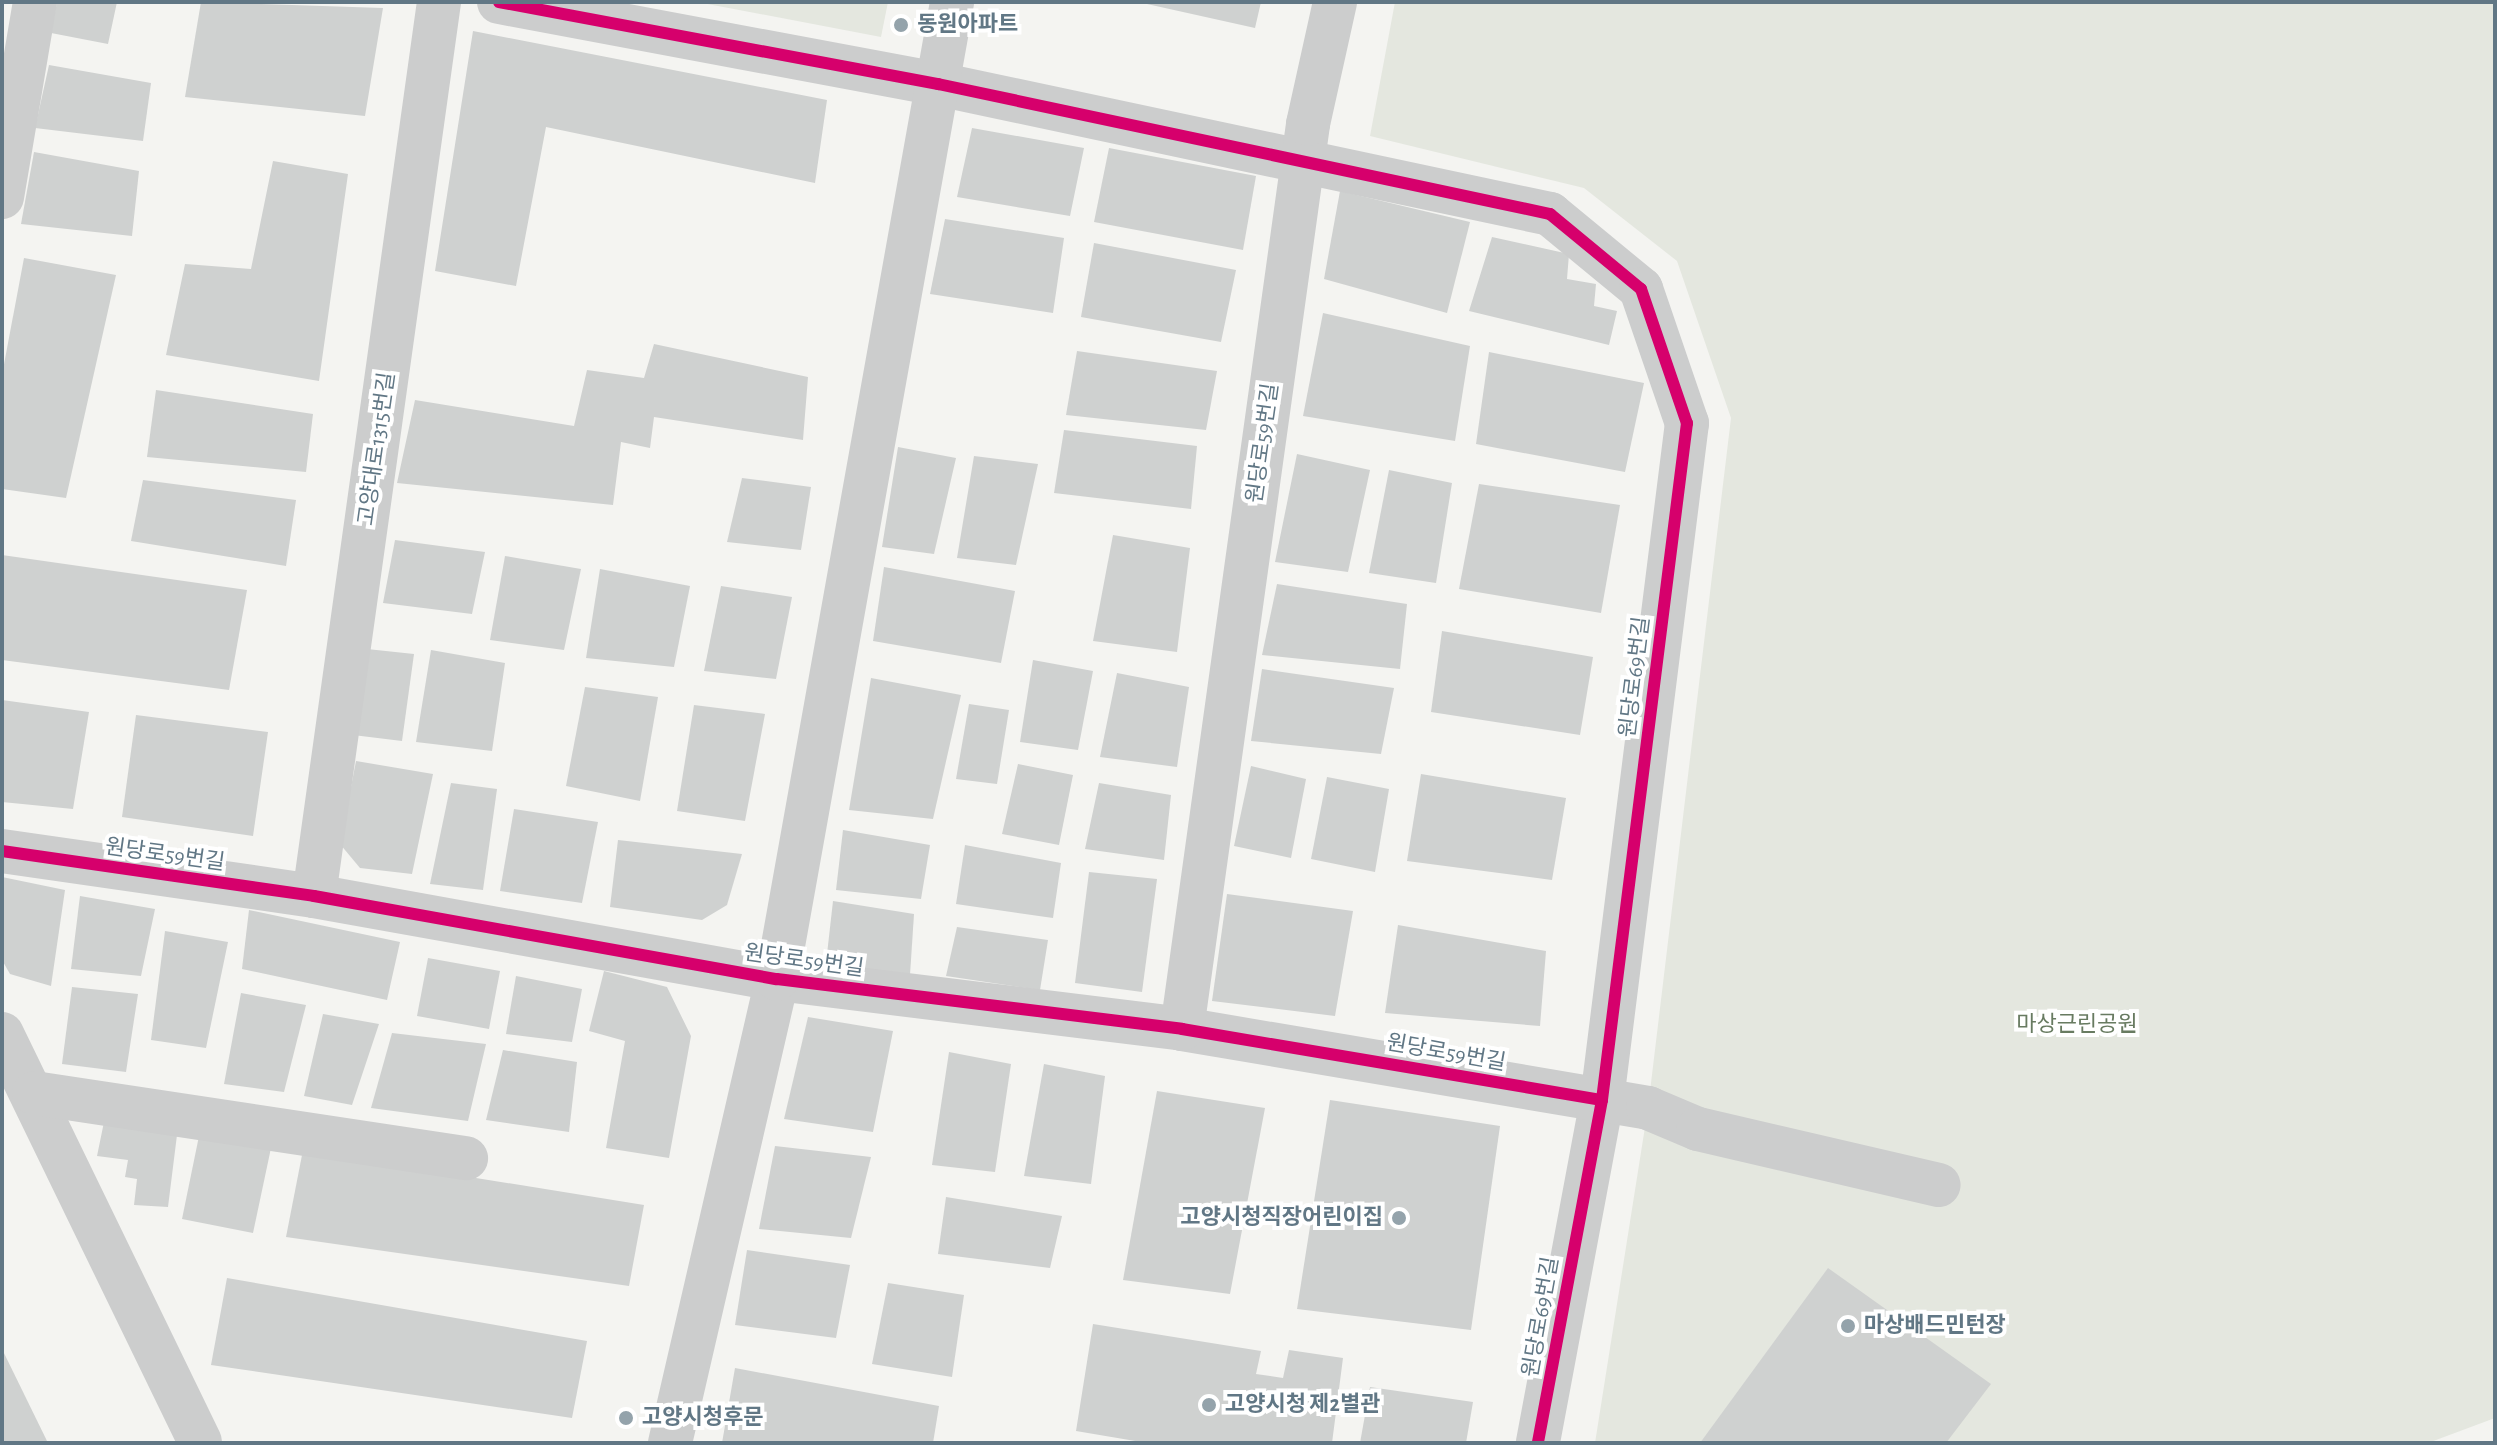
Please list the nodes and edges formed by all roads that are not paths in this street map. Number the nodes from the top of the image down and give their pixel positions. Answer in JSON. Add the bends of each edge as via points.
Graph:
{"nodes":[{"id":1,"x":35,"y":2,"type":"edge"},
{"id":2,"x":439,"y":2,"type":"edge"},
{"id":3,"x":499,"y":2,"type":"edge"},
{"id":4,"x":952,"y":2,"type":"edge"},
{"id":5,"x":1335,"y":2,"type":"edge"},
{"id":6,"x":938,"y":84,"type":"junction"},
{"id":7,"x":1302,"y":161,"type":"junction"},
{"id":8,"x":2,"y":197,"type":"edge"},
{"id":9,"x":2,"y":851,"type":"edge"},
{"id":10,"x":314,"y":896,"type":"junction"},
{"id":11,"x":777,"y":979,"type":"junction"},
{"id":12,"x":1182,"y":1029,"type":"junction"},
{"id":13,"x":2,"y":1034,"type":"edge"},
{"id":14,"x":34,"y":1093,"type":"junction"},
{"id":15,"x":1602,"y":1100,"type":"junction"},
{"id":16,"x":466,"y":1158,"type":"dead end"},
{"id":17,"x":1939,"y":1185,"type":"dead end"},
{"id":18,"x":204,"y":1442,"type":"edge"},
{"id":19,"x":670,"y":1443,"type":"edge"},
{"id":20,"x":1538,"y":1443,"type":"edge"}],
"edges":[{"from":1,"to":8,"type":"street"},
{"from":2,"to":10,"type":"street","name":"고양대로1315번길"},
{"from":3,"to":6,"type":"street","name":"원당로69번길"},
{"from":4,"to":6,"type":"street","name":"원당로59번길"},
{"from":5,"to":7,"type":"street","name":"원당로59번길"},
{"from":6,"to":7,"type":"street","name":"원당로69번길"},
{"from":6,"to":11,"type":"street","name":"원당로59번길"},
{"from":7,"to":12,"type":"street","name":"원당로59번길"},
{"from":7,"to":15,"type":"street","name":"원당로69번길","via":[[1550,214],[1641,289],[1687,423]]},
{"from":9,"to":10,"type":"street","name":"원당로59번길"},
{"from":10,"to":11,"type":"street","name":"원당로59번길"},
{"from":11,"to":12,"type":"street","name":"원당로59번길"},
{"from":11,"to":19,"type":"street","name":"원당로59번길"},
{"from":12,"to":15,"type":"street","name":"원당로59번길"},
{"from":13,"to":14,"type":"street"},
{"from":14,"to":16,"type":"street"},
{"from":14,"to":18,"type":"street"},
{"from":15,"to":17,"type":"street","name":"원당로59번길"},
{"from":15,"to":20,"type":"street","name":"원당로69번길"}]}
